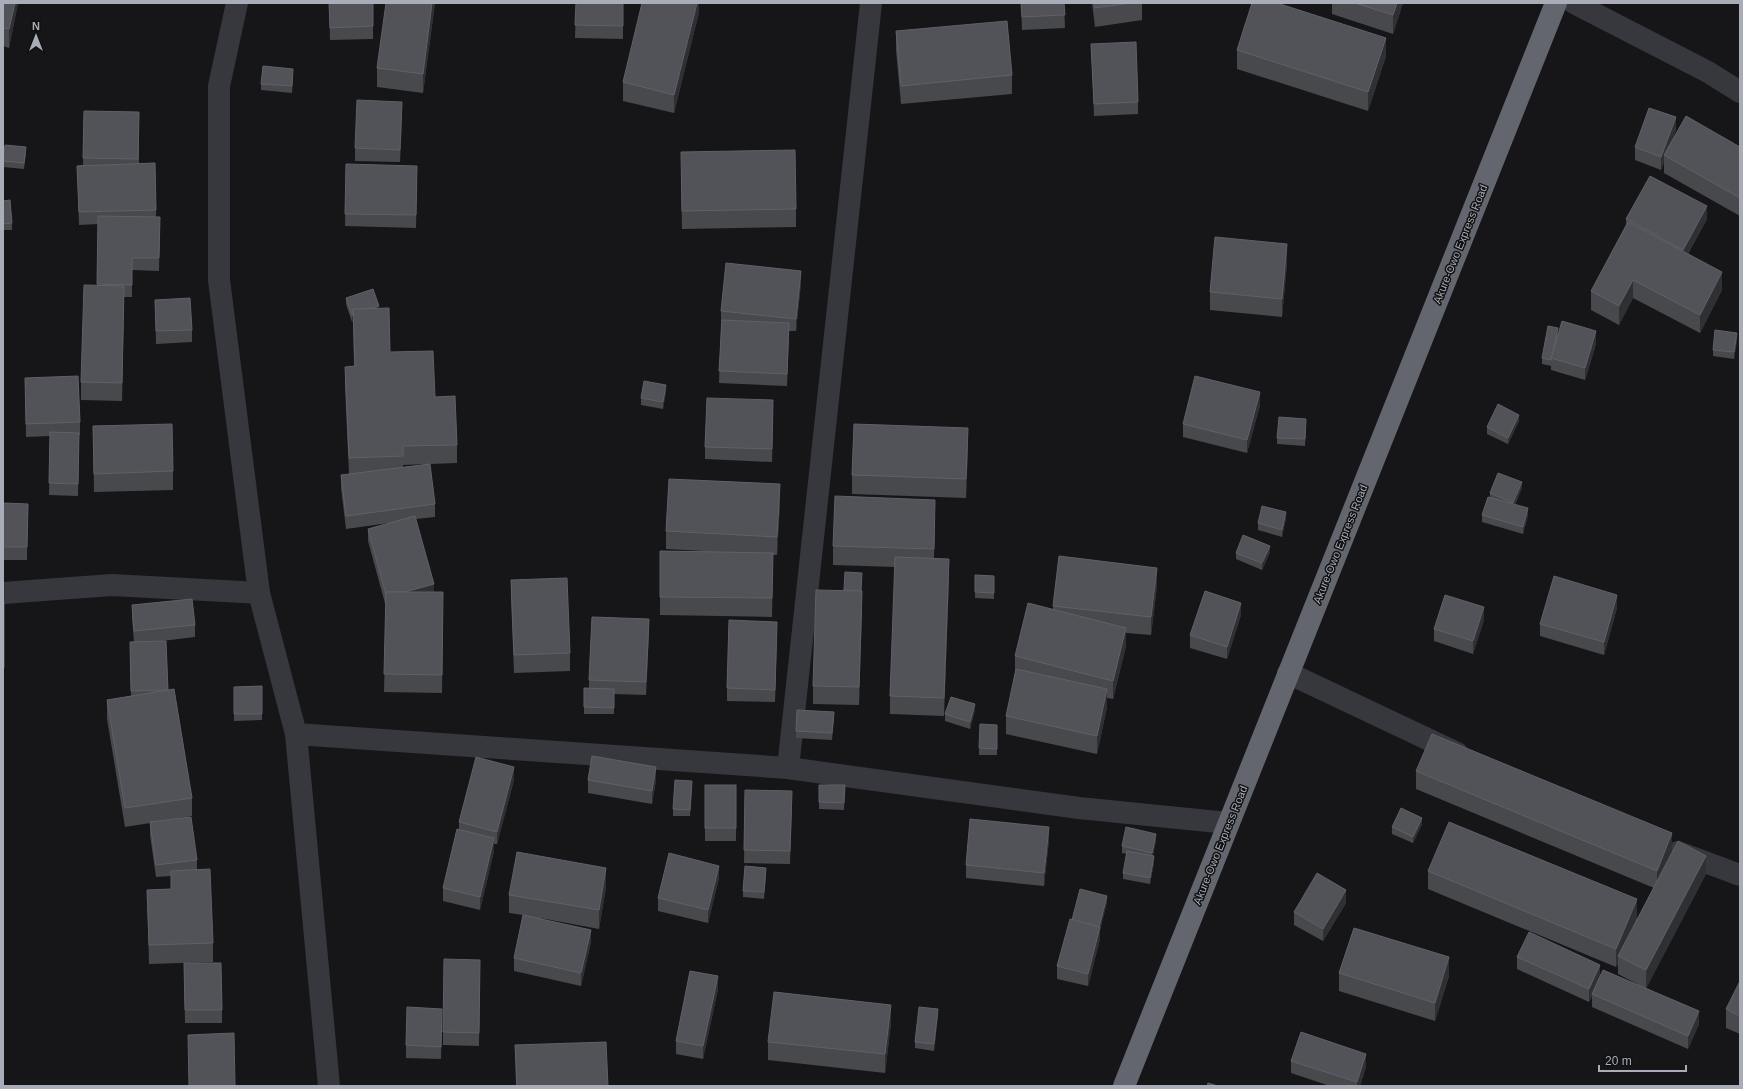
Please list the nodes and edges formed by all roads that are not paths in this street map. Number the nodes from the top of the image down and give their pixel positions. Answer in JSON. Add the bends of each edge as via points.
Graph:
{"nodes":[{"id":1,"x":237,"y":3,"type":"edge"},
{"id":2,"x":871,"y":3,"type":"edge"},
{"id":3,"x":1556,"y":3,"type":"edge"},
{"id":4,"x":1574,"y":3,"type":"edge"},
{"id":5,"x":1740,"y":92,"type":"edge"},
{"id":6,"x":3,"y":593,"type":"edge"},
{"id":7,"x":258,"y":593,"type":"junction"},
{"id":8,"x":1288,"y":673,"type":"junction"},
{"id":9,"x":296,"y":734,"type":"junction"},
{"id":10,"x":1475,"y":762,"type":"edge"},
{"id":11,"x":788,"y":768,"type":"junction"},
{"id":12,"x":1228,"y":823,"type":"junction"},
{"id":13,"x":1662,"y":845,"type":"edge"},
{"id":14,"x":1740,"y":876,"type":"edge"},
{"id":15,"x":329,"y":1086,"type":"edge"},
{"id":16,"x":1124,"y":1086,"type":"edge"}],
"edges":[{"from":1,"to":7,"type":"street","via":[[219,86],[219,280]]},
{"from":2,"to":11,"type":"street"},
{"from":3,"to":8,"type":"highway","name":"Akure-Owo Express Road"},
{"from":4,"to":5,"type":"street","via":[[1708,72]]},
{"from":6,"to":7,"type":"street","via":[[112,586]]},
{"from":7,"to":9,"type":"street"},
{"from":8,"to":10,"type":"street"},
{"from":8,"to":12,"type":"highway","name":"Akure-Owo Express Road"},
{"from":9,"to":11,"type":"street"},
{"from":9,"to":15,"type":"street"},
{"from":11,"to":12,"type":"street","via":[[1079,808]]},
{"from":12,"to":16,"type":"highway","name":"Akure-Owo Express Road"},
{"from":13,"to":14,"type":"street"}]}
